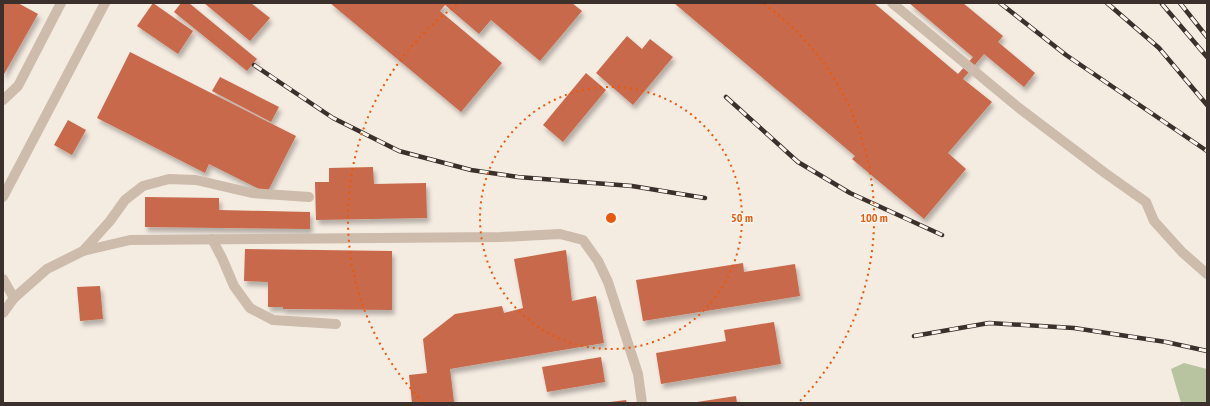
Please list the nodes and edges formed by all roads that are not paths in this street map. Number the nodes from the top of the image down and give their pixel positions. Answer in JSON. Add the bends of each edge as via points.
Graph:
{"nodes":[{"id":1,"x":61,"y":3,"type":"edge"},
{"id":2,"x":105,"y":3,"type":"edge"},
{"id":3,"x":892,"y":3,"type":"edge"},
{"id":4,"x":3,"y":100,"type":"edge"},
{"id":5,"x":3,"y":197,"type":"edge"},
{"id":6,"x":309,"y":197,"type":"dead end"},
{"id":7,"x":212,"y":239,"type":"junction"},
{"id":8,"x":83,"y":251,"type":"junction"},
{"id":9,"x":1207,"y":274,"type":"edge"},
{"id":10,"x":3,"y":279,"type":"edge"},
{"id":11,"x":14,"y":298,"type":"junction"},
{"id":12,"x":3,"y":313,"type":"edge"},
{"id":13,"x":336,"y":324,"type":"dead end"},
{"id":14,"x":642,"y":403,"type":"edge"}],
"edges":[{"from":1,"to":4,"type":"street","via":[[18,86]]},
{"from":2,"to":5,"type":"street"},
{"from":3,"to":9,"type":"street","via":[[1019,108],[1146,202],[1154,221],[1182,252]]},
{"from":6,"to":8,"type":"street","via":[[252,193],[196,180],[169,179],[143,186],[125,200]]},
{"from":7,"to":8,"type":"street","via":[[130,240]]},
{"from":7,"to":13,"type":"street","via":[[234,286],[250,308],[273,320]]},
{"from":7,"to":14,"type":"street","via":[[501,237],[560,234],[583,240],[598,261],[608,282],[638,374]]},
{"from":8,"to":11,"type":"street","via":[[47,269]]},
{"from":10,"to":11,"type":"street"},
{"from":11,"to":12,"type":"street"}]}
